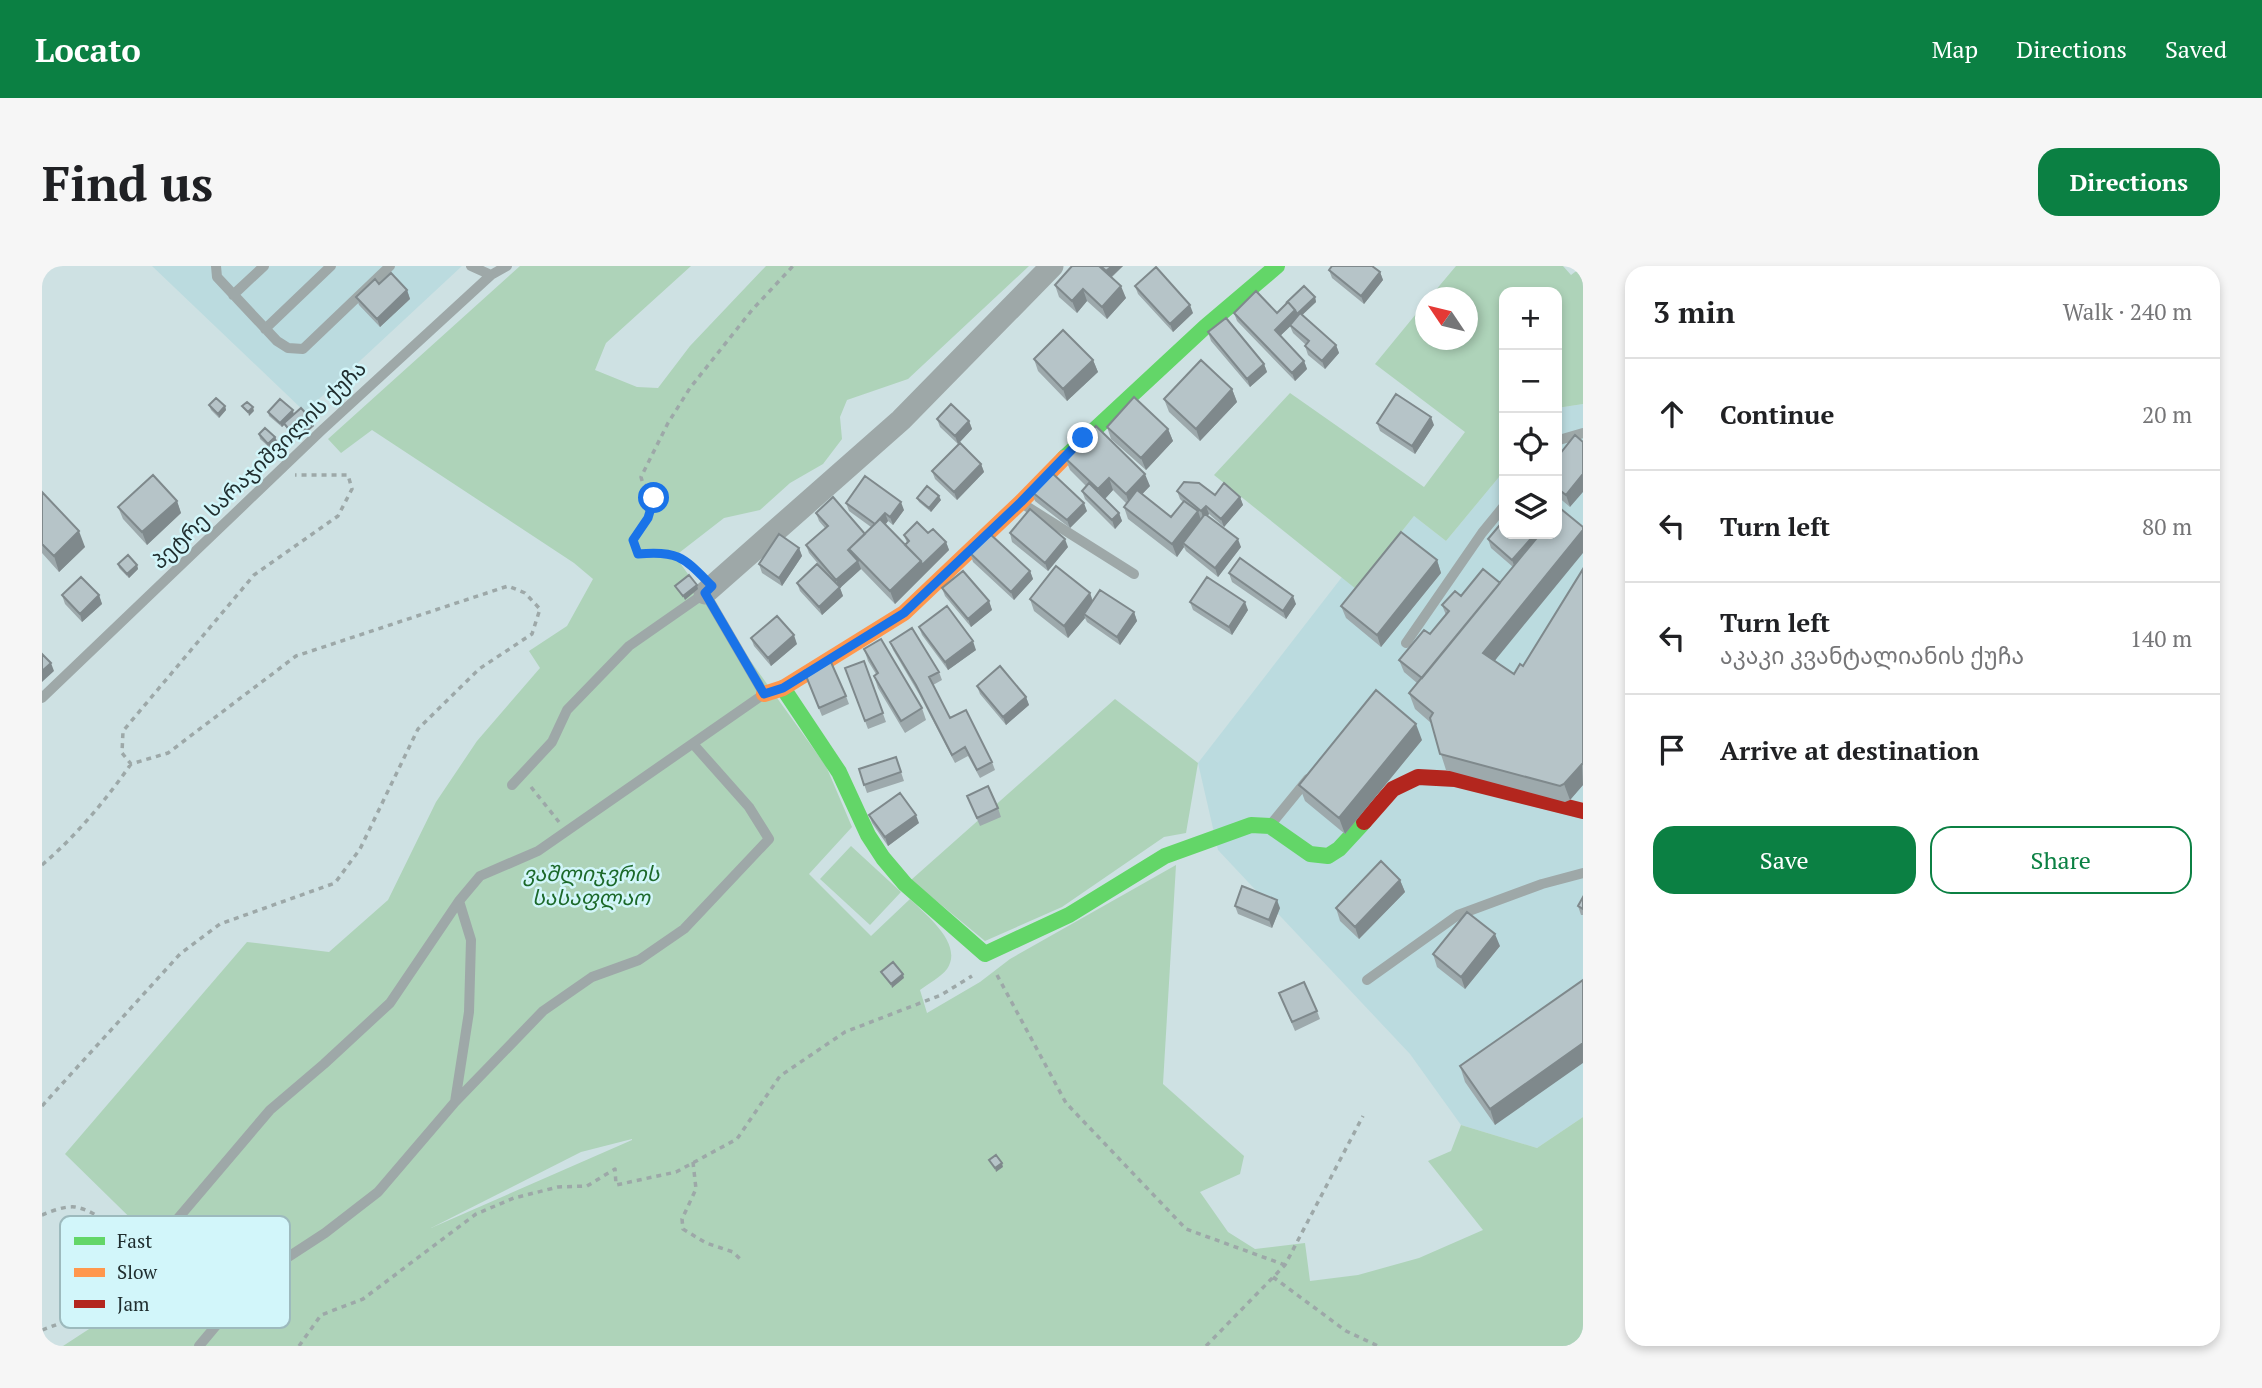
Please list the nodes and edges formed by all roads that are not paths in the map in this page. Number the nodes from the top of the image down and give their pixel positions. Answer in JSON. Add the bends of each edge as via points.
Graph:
{"nodes":[{"id":1,"x":216,"y":266,"type":"edge"},
{"id":2,"x":264,"y":266,"type":"edge"},
{"id":3,"x":331,"y":266,"type":"edge"},
{"id":4,"x":390,"y":266,"type":"edge"},
{"id":5,"x":471,"y":266,"type":"edge"},
{"id":6,"x":507,"y":266,"type":"edge"},
{"id":7,"x":1052,"y":266,"type":"edge"},
{"id":8,"x":1277,"y":266,"type":"edge"},
{"id":9,"x":491,"y":275,"type":"junction"},
{"id":10,"x":233,"y":295,"type":"junction"},
{"id":11,"x":265,"y":329,"type":"junction"},
{"id":12,"x":1583,"y":433,"type":"edge"},
{"id":13,"x":1562,"y":439,"type":"edge"},
{"id":14,"x":1021,"y":502,"type":"junction"},
{"id":15,"x":1499,"y":512,"type":"edge"},
{"id":16,"x":1134,"y":574,"type":"dead end"},
{"id":17,"x":709,"y":590,"type":"junction"},
{"id":18,"x":1406,"y":643,"type":"dead end"},
{"id":19,"x":783,"y":688,"type":"junction"},
{"id":20,"x":764,"y":694,"type":"junction"},
{"id":21,"x":42,"y":698,"type":"edge"},
{"id":22,"x":694,"y":745,"type":"junction"},
{"id":23,"x":1312,"y":773,"type":"edge"},
{"id":24,"x":516,"y":781,"type":"road end"},
{"id":25,"x":1583,"y":811,"type":"edge"},
{"id":26,"x":1270,"y":826,"type":"junction"},
{"id":27,"x":1583,"y":873,"type":"edge"},
{"id":28,"x":459,"y":901,"type":"junction"},
{"id":29,"x":1367,"y":980,"type":"dead end"},
{"id":30,"x":455,"y":1102,"type":"junction"},
{"id":31,"x":180,"y":1216,"type":"edge"},
{"id":32,"x":290,"y":1256,"type":"edge"},
{"id":33,"x":214,"y":1328,"type":"edge"},
{"id":34,"x":199,"y":1346,"type":"edge"}],
"edges":[{"from":1,"to":10,"type":"lane","via":[[217,277]]},
{"from":2,"to":10,"type":"lane"},
{"from":3,"to":11,"type":"lane"},
{"from":4,"to":11,"type":"lane","via":[[303,349],[288,348]]},
{"from":5,"to":9,"type":"lane"},
{"from":6,"to":9,"type":"lane","name":"პეტრე სარაჯიშვილის ქუჩა"},
{"from":7,"to":17,"type":"street","via":[[901,420]]},
{"from":8,"to":14,"type":"street","via":[[1083,438]]},
{"from":9,"to":21,"type":"lane","name":"პეტრე სარაჯიშვილის ქუჩა"},
{"from":10,"to":11,"type":"lane"},
{"from":12,"to":13,"type":"lane"},
{"from":14,"to":16,"type":"lane"},
{"from":14,"to":19,"type":"street","via":[[904,613]]},
{"from":15,"to":18,"type":"lane"},
{"from":17,"to":20,"type":"lane"},
{"from":17,"to":24,"type":"lane","via":[[629,646],[567,710],[552,742]]},
{"from":19,"to":20,"type":"street"},
{"from":19,"to":26,"type":"street","via":[[839,772],[883,858],[905,884],[985,954],[1069,915],[1166,856],[1251,825]]},
{"from":20,"to":22,"type":"lane"},
{"from":22,"to":28,"type":"lane","via":[[538,851],[480,876]]},
{"from":22,"to":30,"type":"lane","via":[[749,807],[769,838],[684,929],[639,960],[592,977],[543,1011]]},
{"from":23,"to":26,"type":"lane"},
{"from":25,"to":26,"type":"street","via":[[1455,779],[1418,777],[1393,789],[1328,856],[1310,853]]},
{"from":27,"to":29,"type":"lane","via":[[1458,915]]},
{"from":28,"to":30,"type":"lane","via":[[471,940],[469,1012]]},
{"from":28,"to":31,"type":"lane","via":[[390,1003],[270,1110]]},
{"from":30,"to":32,"type":"lane","via":[[378,1192]]},
{"from":33,"to":34,"type":"lane"}]}
